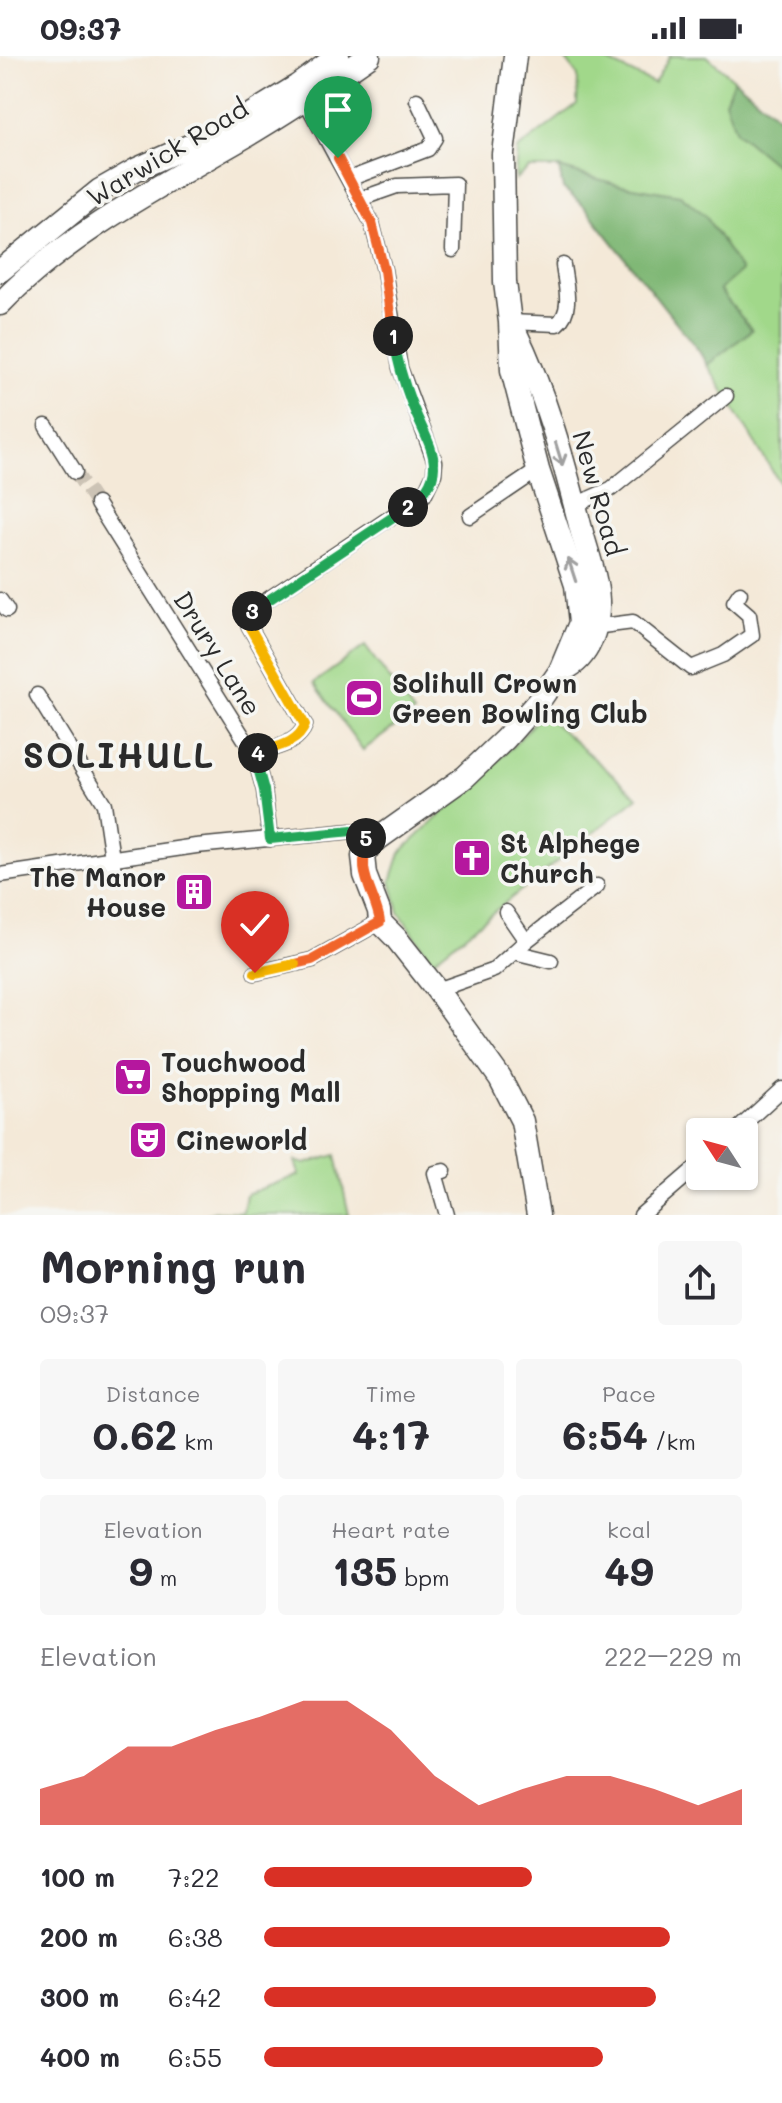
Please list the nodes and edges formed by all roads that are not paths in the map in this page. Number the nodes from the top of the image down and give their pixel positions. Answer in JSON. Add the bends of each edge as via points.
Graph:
{"nodes":[{"id":1,"x":338,"y":56,"type":"edge"},
{"id":2,"x":369,"y":56,"type":"edge"},
{"id":3,"x":515,"y":56,"type":"edge"},
{"id":4,"x":301,"y":93,"type":"junction"},
{"id":5,"x":417,"y":100,"type":"dead end"},
{"id":6,"x":349,"y":179,"type":"junction"},
{"id":7,"x":360,"y":199,"type":"junction"},
{"id":8,"x":132,"y":201,"type":"junction"},
{"id":9,"x":453,"y":250,"type":"dead end"},
{"id":10,"x":16,"y":257,"type":"edge"},
{"id":11,"x":563,"y":265,"type":"dead end"},
{"id":12,"x":31,"y":273,"type":"junction"},
{"id":13,"x":4,"y":296,"type":"edge"},
{"id":14,"x":510,"y":322,"type":"junction"},
{"id":15,"x":526,"y":382,"type":"junction"},
{"id":16,"x":726,"y":396,"type":"dead end"},
{"id":17,"x":46,"y":426,"type":"dead end"},
{"id":18,"x":538,"y":470,"type":"junction"},
{"id":19,"x":75,"y":472,"type":"tunnel mouth"},
{"id":20,"x":573,"y":498,"type":"junction"},
{"id":21,"x":549,"y":500,"type":"junction"},
{"id":22,"x":97,"y":504,"type":"tunnel mouth"},
{"id":23,"x":470,"y":516,"type":"dead end"},
{"id":24,"x":740,"y":593,"type":"dead end"},
{"id":25,"x":594,"y":627,"type":"junction"},
{"id":26,"x":573,"y":642,"type":"junction"},
{"id":27,"x":560,"y":671,"type":"junction"},
{"id":28,"x":37,"y":695,"type":"dead end"},
{"id":29,"x":254,"y":754,"type":"junction"},
{"id":30,"x":270,"y":839,"type":"junction"},
{"id":31,"x":372,"y":843,"type":"junction"},
{"id":32,"x":112,"y":866,"type":"junction"},
{"id":33,"x":0,"y":875,"type":"edge"},
{"id":34,"x":597,"y":886,"type":"dead end"},
{"id":35,"x":506,"y":912,"type":"dead end"},
{"id":36,"x":380,"y":922,"type":"junction"},
{"id":37,"x":533,"y":937,"type":"junction"},
{"id":38,"x":514,"y":952,"type":"junction"},
{"id":39,"x":551,"y":961,"type":"dead end"},
{"id":40,"x":255,"y":973,"type":"dead end"},
{"id":41,"x":437,"y":990,"type":"junction"},
{"id":42,"x":782,"y":1089,"type":"edge"},
{"id":43,"x":750,"y":1118,"type":"edge"},
{"id":44,"x":444,"y":1171,"type":"dead end"},
{"id":45,"x":686,"y":1177,"type":"edge"},
{"id":46,"x":647,"y":1214,"type":"edge"},
{"id":47,"x":447,"y":1215,"type":"edge"},
{"id":48,"x":538,"y":1215,"type":"edge"}],
"edges":[{"from":1,"to":4,"type":"street","name":"Warwick Road"},
{"from":2,"to":4,"type":"street","name":"Warwick Road"},
{"from":3,"to":14,"type":"street","name":"New Road","via":[[503,154]]},
{"from":4,"to":6,"type":"street"},
{"from":4,"to":8,"type":"street","name":"Warwick Road"},
{"from":4,"to":10,"type":"street","name":"Warwick Road","via":[[100,190]]},
{"from":5,"to":6,"type":"street","via":[[435,138],[428,149]]},
{"from":6,"to":7,"type":"street"},
{"from":7,"to":9,"type":"street","via":[[397,186],[455,184]]},
{"from":7,"to":29,"type":"street","via":[[377,240],[400,368],[429,441],[434,474],[424,495],[252,610],[249,626],[305,725],[299,737]]},
{"from":8,"to":10,"type":"street","via":[[99,207]]},
{"from":8,"to":12,"type":"street","name":"Warwick Road"},
{"from":10,"to":12,"type":"street"},
{"from":11,"to":14,"type":"street","via":[[564,319],[557,324]]},
{"from":12,"to":13,"type":"street","name":"Warwick Road"},
{"from":14,"to":15,"type":"street","name":"New Road","via":[[512,370]]},
{"from":15,"to":18,"type":"street","name":"New Road"},
{"from":15,"to":20,"type":"street","name":"New Road","one_way":true},
{"from":16,"to":20,"type":"street","via":[[611,489]]},
{"from":17,"to":19,"type":"street"},
{"from":18,"to":21,"type":"street","name":"New Road"},
{"from":18,"to":23,"type":"street"},
{"from":20,"to":21,"type":"street"},
{"from":20,"to":25,"type":"street","name":"New Road","via":[[596,586]]},
{"from":26,"to":21,"type":"street","name":"New Road","one_way":true,"via":[[580,603]]},
{"from":22,"to":29,"type":"street","name":"Drury Lane"},
{"from":24,"to":25,"type":"street","via":[[734,602],[749,615],[752,635],[691,668],[633,622]]},
{"from":25,"to":26,"type":"street"},
{"from":25,"to":27,"type":"street","name":"New Road","via":[[576,664]]},
{"from":26,"to":27,"type":"street","name":"New Road"},
{"from":27,"to":31,"type":"street","name":"New Road","via":[[505,739],[465,777]]},
{"from":28,"to":32,"type":"street","via":[[104,804]]},
{"from":29,"to":30,"type":"street","name":"Drury Lane"},
{"from":30,"to":31,"type":"street","via":[[352,831]]},
{"from":30,"to":32,"type":"street","via":[[196,846]]},
{"from":31,"to":36,"type":"street","via":[[363,856]]},
{"from":32,"to":33,"type":"street"},
{"from":34,"to":37,"type":"street"},
{"from":35,"to":37,"type":"street"},
{"from":36,"to":40,"type":"street","via":[[312,960]]},
{"from":36,"to":41,"type":"street"},
{"from":37,"to":38,"type":"street"},
{"from":38,"to":39,"type":"street"},
{"from":38,"to":41,"type":"street","via":[[494,970]]},
{"from":41,"to":48,"type":"street","via":[[500,1078],[522,1121]]},
{"from":42,"to":43,"type":"street"},
{"from":44,"to":47,"type":"street","via":[[435,1173]]},
{"from":45,"to":46,"type":"street"}]}
